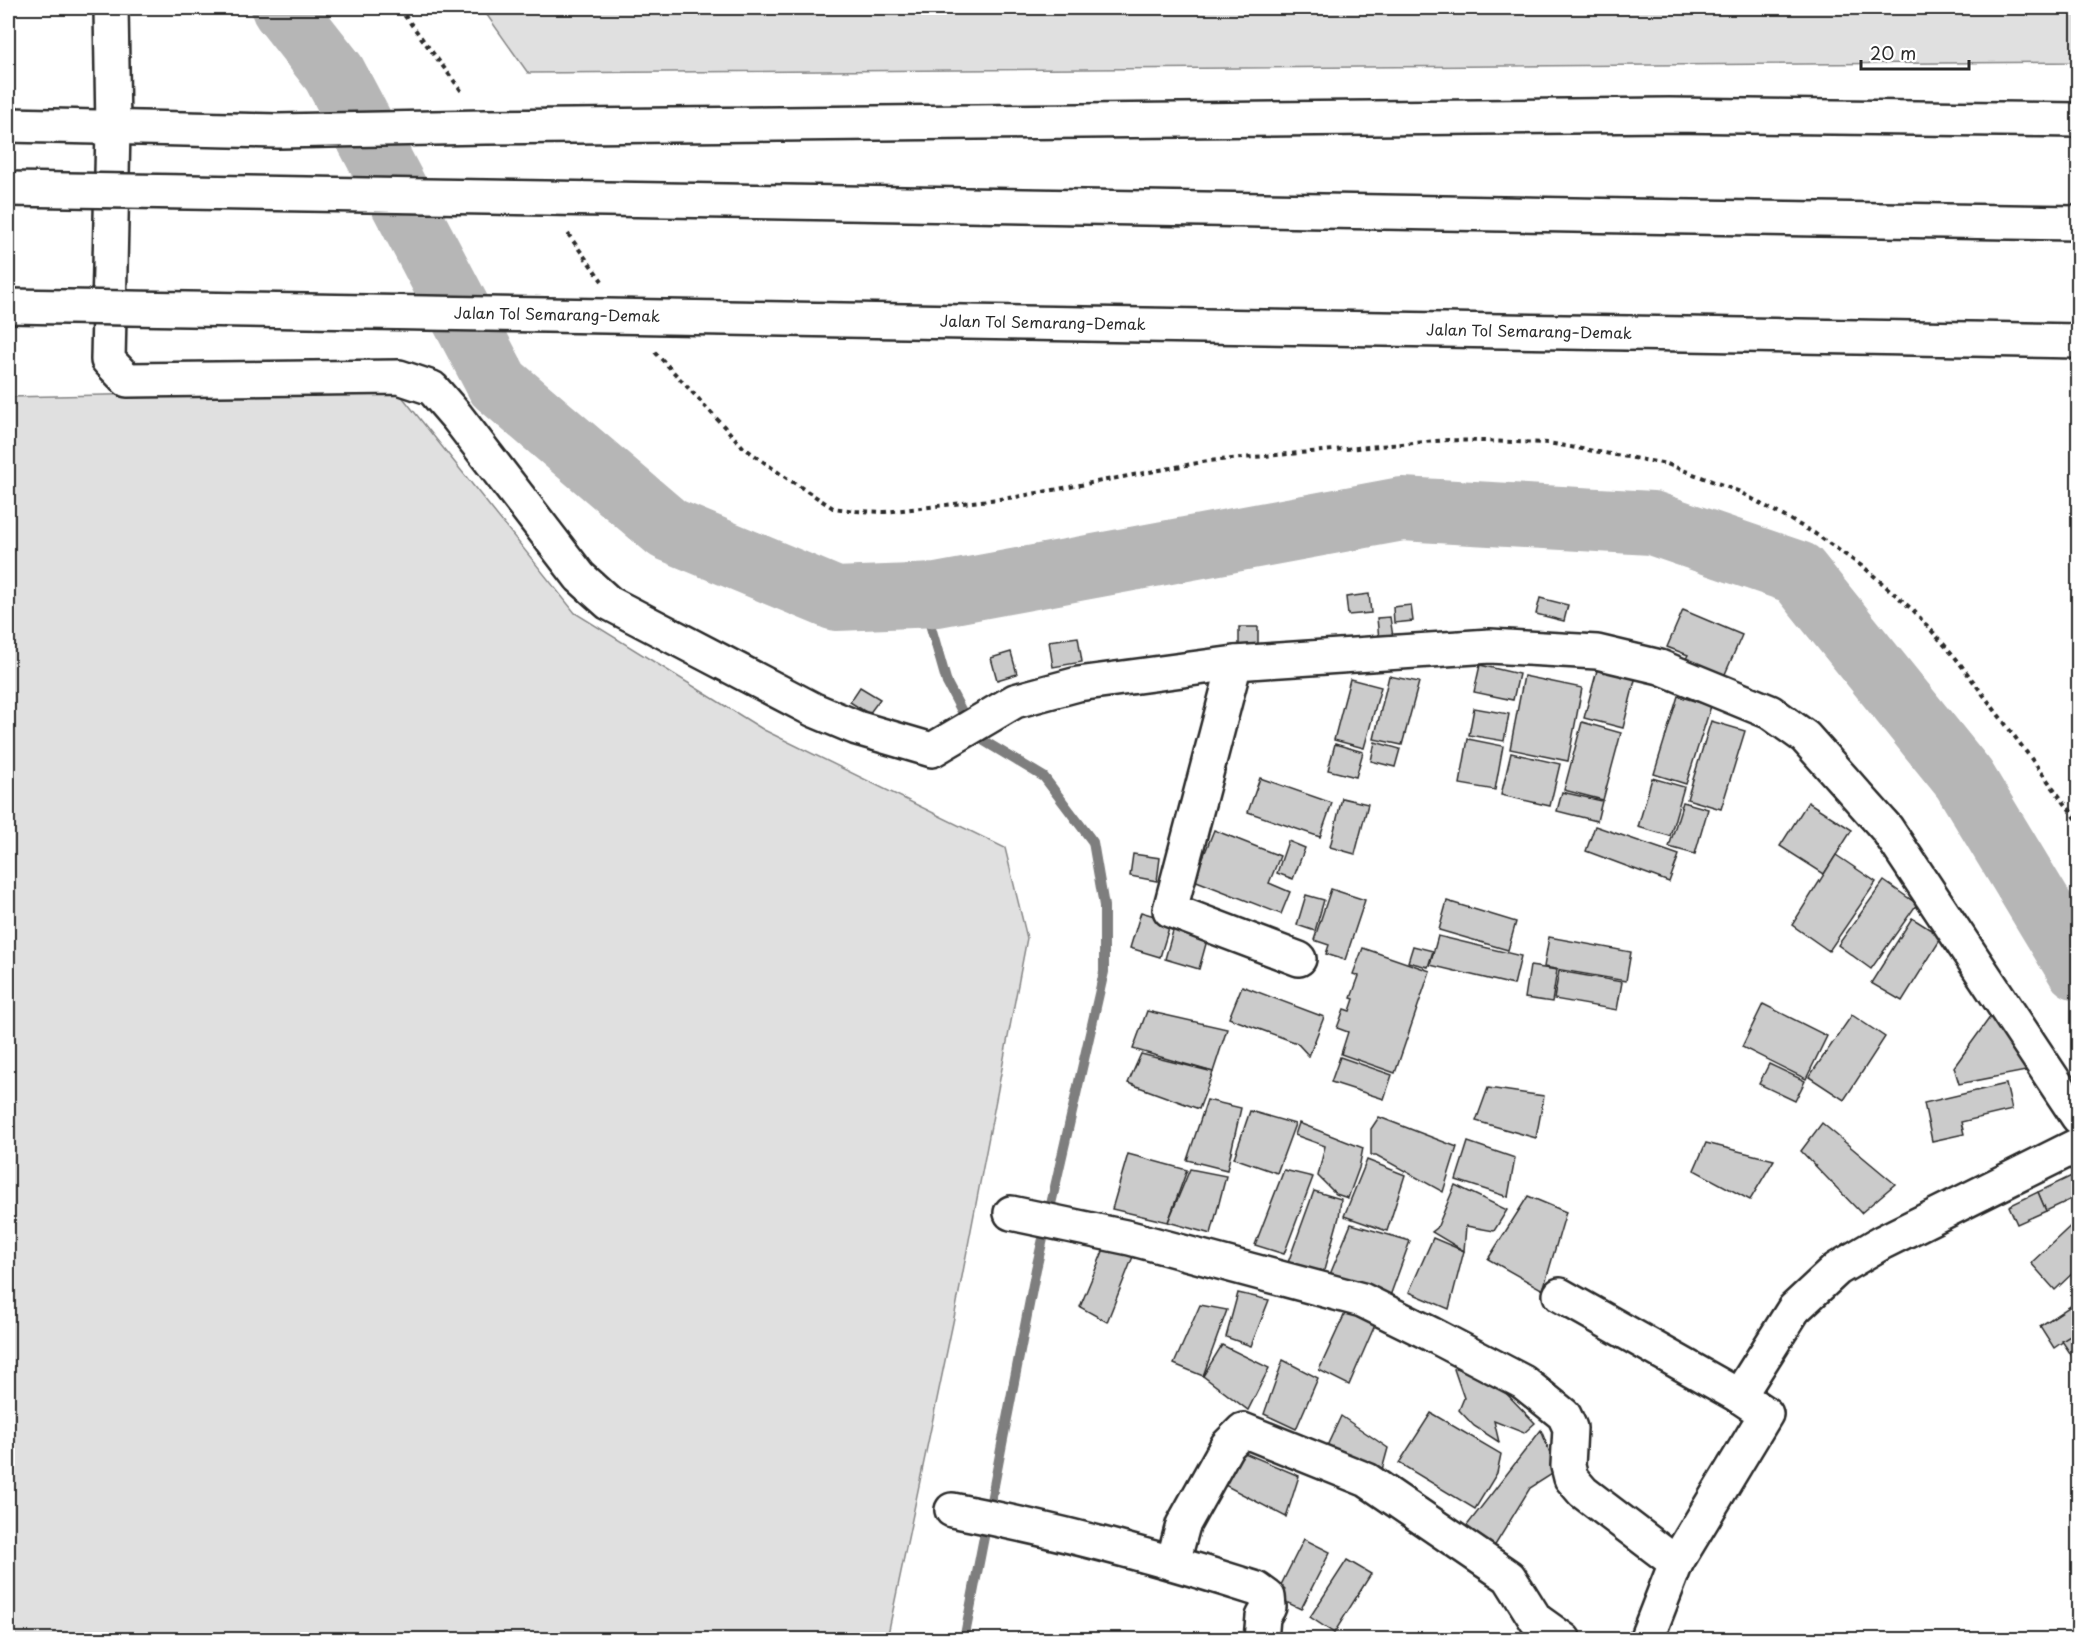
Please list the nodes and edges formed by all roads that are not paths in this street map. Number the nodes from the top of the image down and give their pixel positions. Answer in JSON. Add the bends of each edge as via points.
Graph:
{"nodes":[{"id":1,"x":111,"y":8,"type":"edge"},
{"id":2,"x":2079,"y":120,"type":"edge"},
{"id":3,"x":8,"y":125,"type":"edge"},
{"id":4,"x":113,"y":128,"type":"junction"},
{"id":5,"x":8,"y":189,"type":"edge"},
{"id":6,"x":2079,"y":223,"type":"edge"},
{"id":7,"x":8,"y":306,"type":"edge"},
{"id":8,"x":2079,"y":340,"type":"edge"},
{"id":9,"x":1235,"y":663,"type":"junction"},
{"id":10,"x":1299,"y":960,"type":"dead end"},
{"id":11,"x":2079,"y":1117,"type":"edge"},
{"id":12,"x":2079,"y":1145,"type":"edge"},
{"id":13,"x":1011,"y":1213,"type":"dead end"},
{"id":14,"x":1560,"y":1295,"type":"dead end"},
{"id":15,"x":1739,"y":1396,"type":"junction"},
{"id":16,"x":977,"y":1514,"type":"dead end"},
{"id":17,"x":1173,"y":1562,"type":"junction"},
{"id":18,"x":1676,"y":1563,"type":"junction"},
{"id":19,"x":1261,"y":1640,"type":"edge"},
{"id":20,"x":1564,"y":1640,"type":"edge"},
{"id":21,"x":1646,"y":1640,"type":"edge"}],
"edges":[{"from":1,"to":4,"type":"main road"},
{"from":2,"to":4,"type":"main road","via":[[1669,115],[278,131]]},
{"from":3,"to":4,"type":"main road"},
{"from":4,"to":9,"type":"main road","via":[[108,360],[127,380],[399,377],[432,388],[580,577],[609,603],[814,710],[857,728],[932,750],[1015,701],[1078,684]]},
{"from":5,"to":6,"type":"main road","bridge":true},
{"from":7,"to":8,"type":"main road","name":"Jalan Tol Semarang–Demak","bridge":true},
{"from":9,"to":10,"type":"main road","via":[[1170,910]]},
{"from":9,"to":11,"type":"main road","via":[[1490,646],[1597,652],[1660,667],[1770,712],[1805,737],[1887,829]]},
{"from":12,"to":15,"type":"main road","via":[[1881,1243],[1837,1269],[1794,1309]]},
{"from":13,"to":18,"type":"main road","via":[[1130,1238],[1362,1300],[1512,1376],[1564,1415],[1570,1428],[1568,1466],[1571,1478],[1583,1492]]},
{"from":14,"to":15,"type":"main road"},
{"from":15,"to":18,"type":"main road","via":[[1766,1414]]},
{"from":16,"to":17,"type":"main road"},
{"from":17,"to":19,"type":"main road","via":[[1257,1589],[1268,1597]]},
{"from":17,"to":20,"type":"main road","via":[[1183,1525],[1227,1446],[1244,1430],[1367,1480],[1509,1577],[1536,1620]]},
{"from":18,"to":21,"type":"main road"}]}
